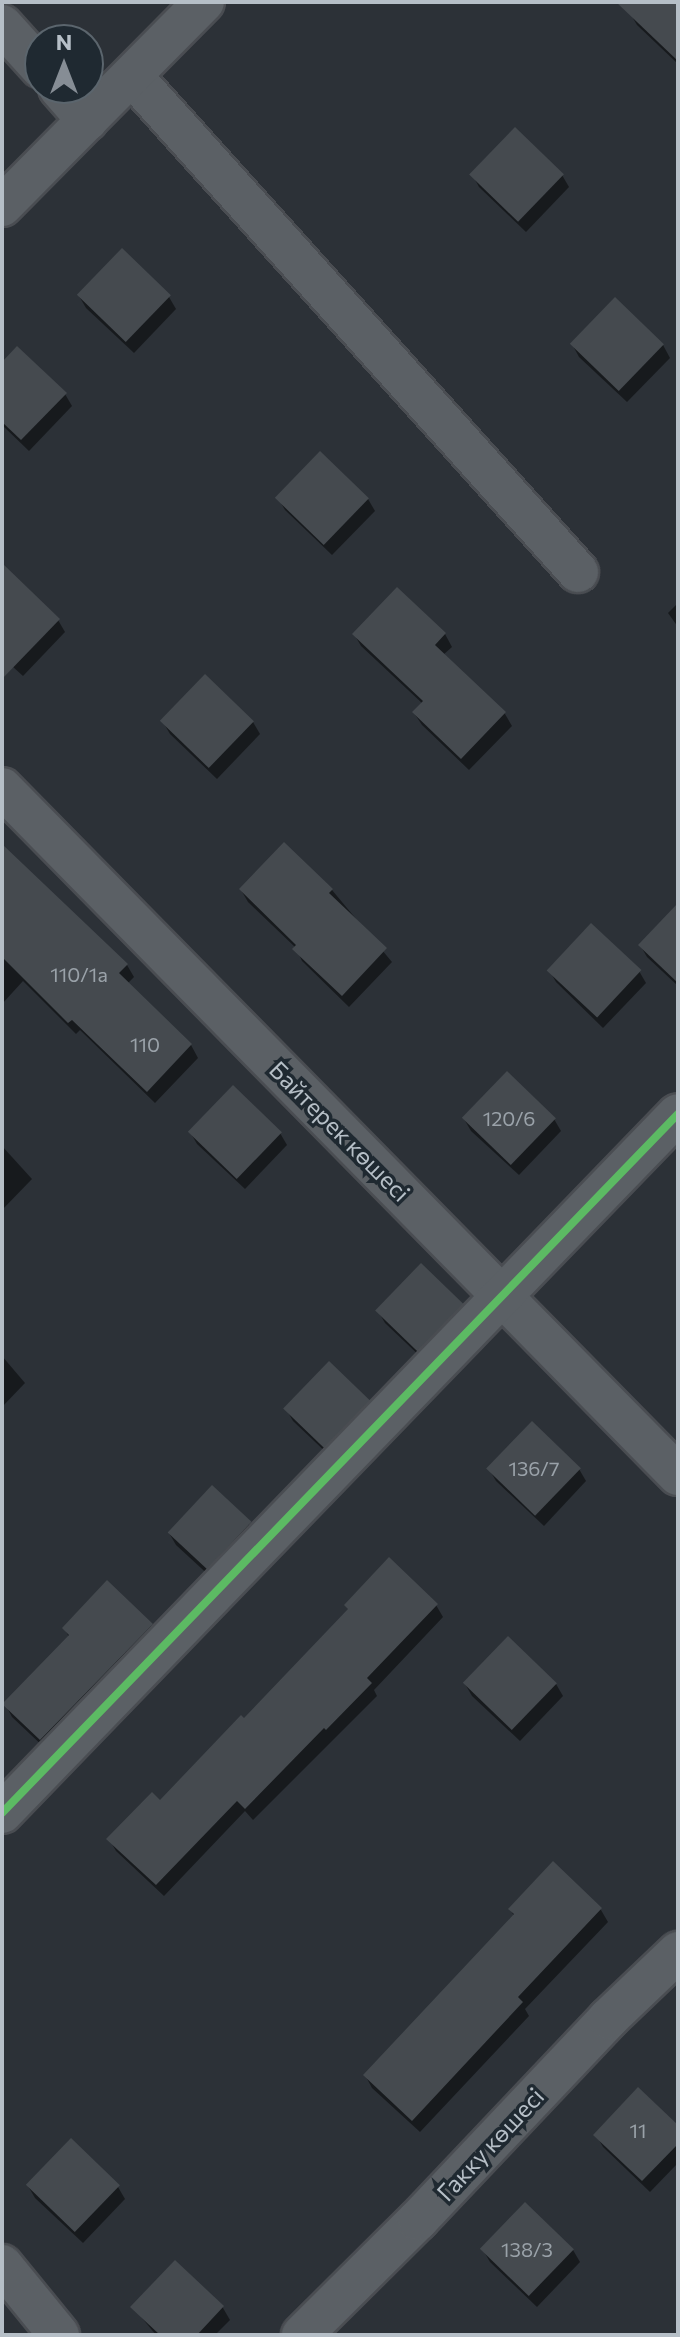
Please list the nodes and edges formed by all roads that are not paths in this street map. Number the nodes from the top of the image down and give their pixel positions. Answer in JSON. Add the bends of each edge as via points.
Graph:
{"nodes":[{"id":1,"x":204,"y":2,"type":"edge"},
{"id":2,"x":2,"y":25,"type":"edge"},
{"id":3,"x":24,"y":49,"type":"edge"},
{"id":4,"x":132,"y":76,"type":"junction"},
{"id":5,"x":73,"y":104,"type":"edge"},
{"id":6,"x":87,"y":120,"type":"junction"},
{"id":7,"x":2,"y":206,"type":"edge"},
{"id":8,"x":578,"y":572,"type":"dead end"},
{"id":9,"x":2,"y":788,"type":"edge"},
{"id":10,"x":678,"y":1114,"type":"edge"},
{"id":11,"x":502,"y":1296,"type":"junction"},
{"id":12,"x":678,"y":1475,"type":"edge"},
{"id":13,"x":2,"y":1813,"type":"edge"},
{"id":14,"x":678,"y":1952,"type":"edge"},
{"id":15,"x":2,"y":2265,"type":"edge"},
{"id":16,"x":59,"y":2335,"type":"edge"},
{"id":17,"x":302,"y":2335,"type":"edge"}],
"edges":[{"from":1,"to":4,"type":"street"},
{"from":2,"to":3,"type":"street"},
{"from":4,"to":6,"type":"street"},
{"from":4,"to":8,"type":"street"},
{"from":5,"to":6,"type":"street"},
{"from":6,"to":7,"type":"street"},
{"from":9,"to":11,"type":"street","name":"Байтерек көшесі"},
{"from":10,"to":11,"type":"street"},
{"from":11,"to":12,"type":"street","name":"Байтерек көшесі"},
{"from":11,"to":13,"type":"street"},
{"from":14,"to":17,"type":"street","name":"Гакку көшесі"},
{"from":15,"to":16,"type":"street"}]}
